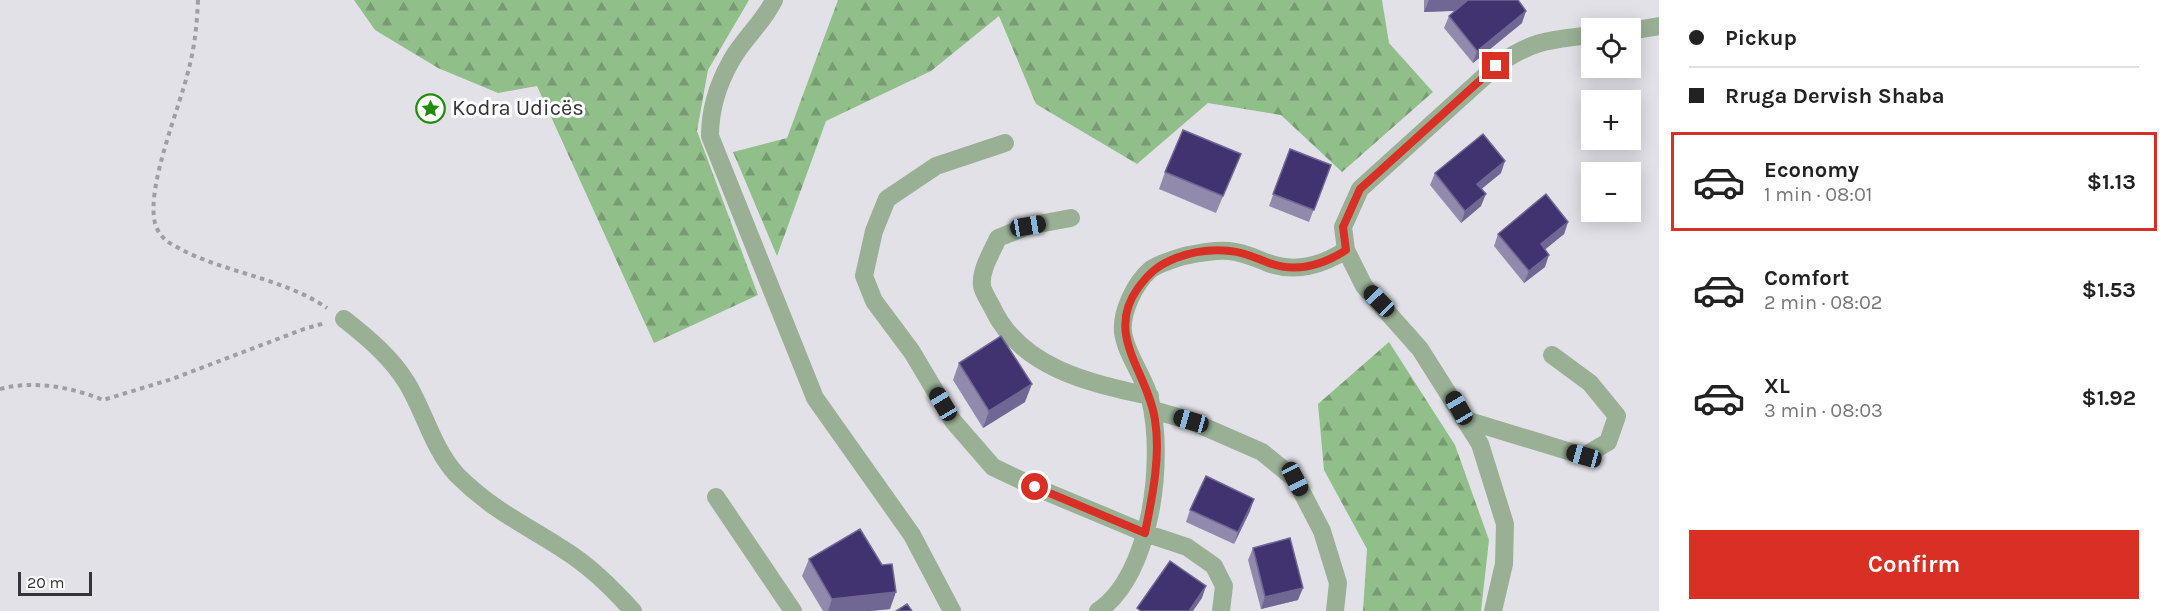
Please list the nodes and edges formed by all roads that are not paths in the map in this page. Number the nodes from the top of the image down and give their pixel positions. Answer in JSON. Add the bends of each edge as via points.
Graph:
{"nodes":[{"id":1,"x":774,"y":0,"type":"edge"},
{"id":2,"x":1659,"y":26,"type":"edge"},
{"id":3,"x":1641,"y":29,"type":"edge"},
{"id":4,"x":1581,"y":36,"type":"edge"},
{"id":5,"x":1005,"y":143,"type":"dead end"},
{"id":6,"x":1071,"y":218,"type":"dead end"},
{"id":7,"x":1346,"y":250,"type":"junction"},
{"id":8,"x":344,"y":318,"type":"road end"},
{"id":9,"x":1552,"y":354,"type":"dead end"},
{"id":10,"x":1151,"y":403,"type":"junction"},
{"id":11,"x":1466,"y":420,"type":"junction"},
{"id":12,"x":716,"y":497,"type":"dead end"},
{"id":13,"x":1145,"y":533,"type":"junction"},
{"id":14,"x":633,"y":611,"type":"edge"},
{"id":15,"x":793,"y":611,"type":"edge"},
{"id":16,"x":952,"y":611,"type":"edge"},
{"id":17,"x":1098,"y":611,"type":"edge"},
{"id":18,"x":1221,"y":611,"type":"edge"},
{"id":19,"x":1335,"y":611,"type":"edge"},
{"id":20,"x":1493,"y":611,"type":"edge"}],
"edges":[{"from":1,"to":16,"type":"street","via":[[732,60],[710,115],[710,136],[815,398],[912,536]]},
{"from":2,"to":3,"type":"street"},
{"from":4,"to":7,"type":"street","via":[[1521,49],[1496,66],[1360,189],[1343,227]]},
{"from":5,"to":13,"type":"street","via":[[936,166],[887,199],[874,231],[864,276],[874,301],[912,352],[953,421],[993,467]]},
{"from":6,"to":10,"type":"street","via":[[1028,226],[998,238],[982,285],[999,323],[1036,359],[1088,383]]},
{"from":7,"to":10,"type":"street","via":[[1329,261],[1289,267],[1230,251],[1203,251],[1150,270],[1126,310],[1123,332]]},
{"from":7,"to":11,"type":"street","via":[[1364,286],[1420,349]]},
{"from":8,"to":14,"type":"street","via":[[374,342],[407,383],[434,440],[456,474],[501,513],[562,548],[604,579]]},
{"from":9,"to":11,"type":"street","via":[[1590,383],[1617,416],[1608,442],[1584,456]]},
{"from":10,"to":13,"type":"street","via":[[1156,421],[1155,461]]},
{"from":10,"to":19,"type":"street","via":[[1262,452],[1295,479],[1322,531],[1338,583]]},
{"from":11,"to":20,"type":"street","via":[[1480,444],[1505,524],[1504,564]]},
{"from":12,"to":15,"type":"street"},
{"from":13,"to":17,"type":"street","via":[[1129,577]]},
{"from":13,"to":18,"type":"street","via":[[1187,547],[1214,566],[1224,586]]}]}
